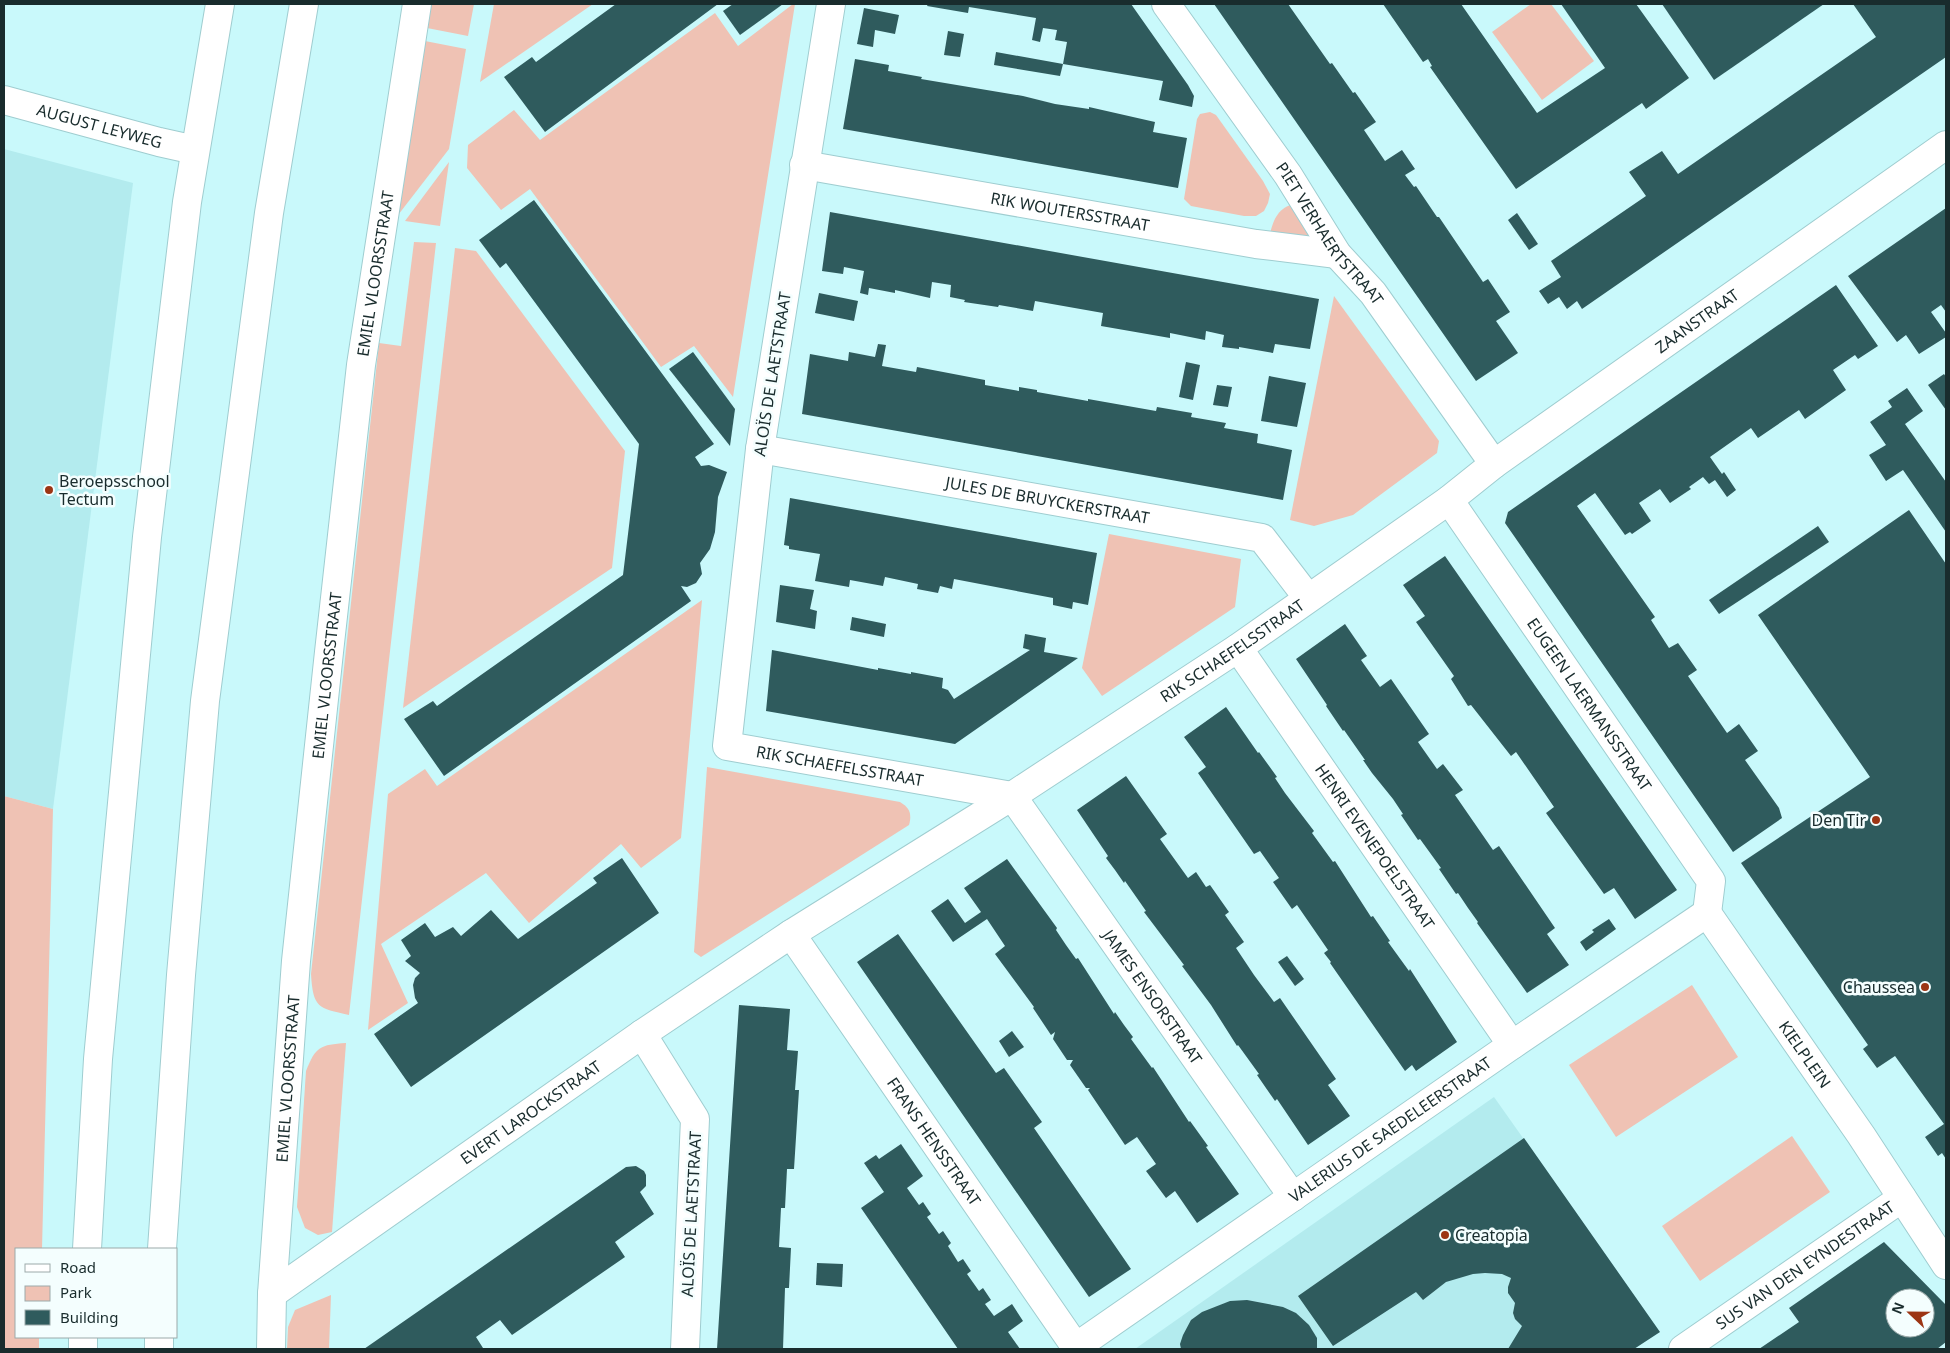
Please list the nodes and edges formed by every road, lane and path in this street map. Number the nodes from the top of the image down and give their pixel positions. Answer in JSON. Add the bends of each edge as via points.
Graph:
{"nodes":[{"id":1,"x":220,"y":4,"type":"edge"},
{"id":2,"x":304,"y":4,"type":"edge"},
{"id":3,"x":416,"y":4,"type":"edge"},
{"id":4,"x":831,"y":4,"type":"edge"},
{"id":5,"x":1166,"y":4,"type":"edge"},
{"id":6,"x":4,"y":100,"type":"edge"},
{"id":7,"x":1946,"y":145,"type":"edge"},
{"id":8,"x":195,"y":150,"type":"junction"},
{"id":9,"x":804,"y":165,"type":"junction"},
{"id":10,"x":1337,"y":254,"type":"junction"},
{"id":11,"x":760,"y":449,"type":"junction"},
{"id":12,"x":1494,"y":464,"type":"junction"},
{"id":13,"x":1449,"y":500,"type":"junction"},
{"id":14,"x":1308,"y":598,"type":"junction"},
{"id":15,"x":1238,"y":648,"type":"junction"},
{"id":16,"x":727,"y":746,"type":"joint"},
{"id":17,"x":1012,"y":796,"type":"junction"},
{"id":18,"x":1707,"y":912,"type":"junction"},
{"id":19,"x":791,"y":934,"type":"junction"},
{"id":20,"x":642,"y":1034,"type":"junction"},
{"id":21,"x":1512,"y":1045,"type":"junction"},
{"id":22,"x":1293,"y":1197,"type":"junction"},
{"id":23,"x":1902,"y":1198,"type":"junction"},
{"id":24,"x":88,"y":1248,"type":"edge"},
{"id":25,"x":162,"y":1248,"type":"edge"},
{"id":26,"x":1946,"y":1265,"type":"edge"},
{"id":27,"x":272,"y":1294,"type":"junction"},
{"id":28,"x":1076,"y":1348,"type":"edge"},
{"id":29,"x":271,"y":1349,"type":"edge"},
{"id":30,"x":685,"y":1349,"type":"edge"},
{"id":31,"x":1683,"y":1349,"type":"edge"}],
"edges":[{"from":1,"to":8,"type":"street"},
{"from":2,"to":25,"type":"street","via":[[269,214],[205,700]]},
{"from":3,"to":27,"type":"street","name":"EMIEL VLOORSSTRAAT","via":[[361,364],[328,652],[296,961]]},
{"from":4,"to":9,"type":"street","name":"ALOÏS DE LAETSTRAAT"},
{"from":5,"to":10,"type":"street","name":"PIET VERHAERTSTRAAT","via":[[1282,168]]},
{"from":6,"to":8,"type":"street","name":"AUGUST LEYWEG"},
{"from":7,"to":12,"type":"street","name":"ZAANSTRAAT"},
{"from":8,"to":24,"type":"street","via":[[147,537],[117,845],[98,1059]]},
{"from":9,"to":10,"type":"street","name":"RIK WOUTERSSTRAAT","via":[[1256,244]]},
{"from":9,"to":11,"type":"street","name":"ALOÏS DE LAETSTRAAT"},
{"from":10,"to":12,"type":"street","name":"PIET VERHAERTSTRAAT","via":[[1373,293]]},
{"from":11,"to":14,"type":"street","name":"JULES DE BRUYCKERSTRAAT","via":[[1262,538]]},
{"from":11,"to":16,"type":"street","name":"ALOÏS DE LAETSTRAAT"},
{"from":12,"to":13,"type":"street","name":"ZAANSTRAAT"},
{"from":13,"to":14,"type":"street","name":"RIK SCHAEFELSSTRAAT"},
{"from":13,"to":18,"type":"street","name":"EUGEEN LAERMANSSTRAAT","via":[[1711,881]]},
{"from":14,"to":15,"type":"street","name":"RIK SCHAEFELSSTRAAT"},
{"from":15,"to":17,"type":"street","name":"RIK SCHAEFELSSTRAAT"},
{"from":15,"to":21,"type":"street","name":"HENRI EVENEPOELSTRAAT"},
{"from":16,"to":17,"type":"street","name":"RIK SCHAEFELSSTRAAT"},
{"from":17,"to":19,"type":"street","name":"RIK SCHAEFELSSTRAAT"},
{"from":17,"to":22,"type":"street","name":"JAMES ENSORSTRAAT"},
{"from":18,"to":21,"type":"street","name":"VALERIUS DE SAEDELEERSTRAAT"},
{"from":18,"to":23,"type":"street","name":"KIELPLEIN"},
{"from":19,"to":20,"type":"street","name":"EVERT LAROCKSTRAAT"},
{"from":19,"to":28,"type":"street","name":"FRANS HENSSTRAAT"},
{"from":20,"to":27,"type":"street","name":"EVERT LAROCKSTRAAT"},
{"from":20,"to":30,"type":"street","name":"ALOÏS DE LAETSTRAAT","via":[[695,1119]]},
{"from":21,"to":22,"type":"street","name":"VALERIUS DE SAEDELEERSTRAAT"},
{"from":22,"to":28,"type":"street","name":"VALERIUS DE SAEDELEERSTRAAT"},
{"from":23,"to":26,"type":"street","name":"KIELPLEIN"},
{"from":23,"to":31,"type":"street","name":"SUS VAN DEN EYNDESTRAAT"},
{"from":27,"to":29,"type":"street","name":"EMIEL VLOORSSTRAAT"}]}
